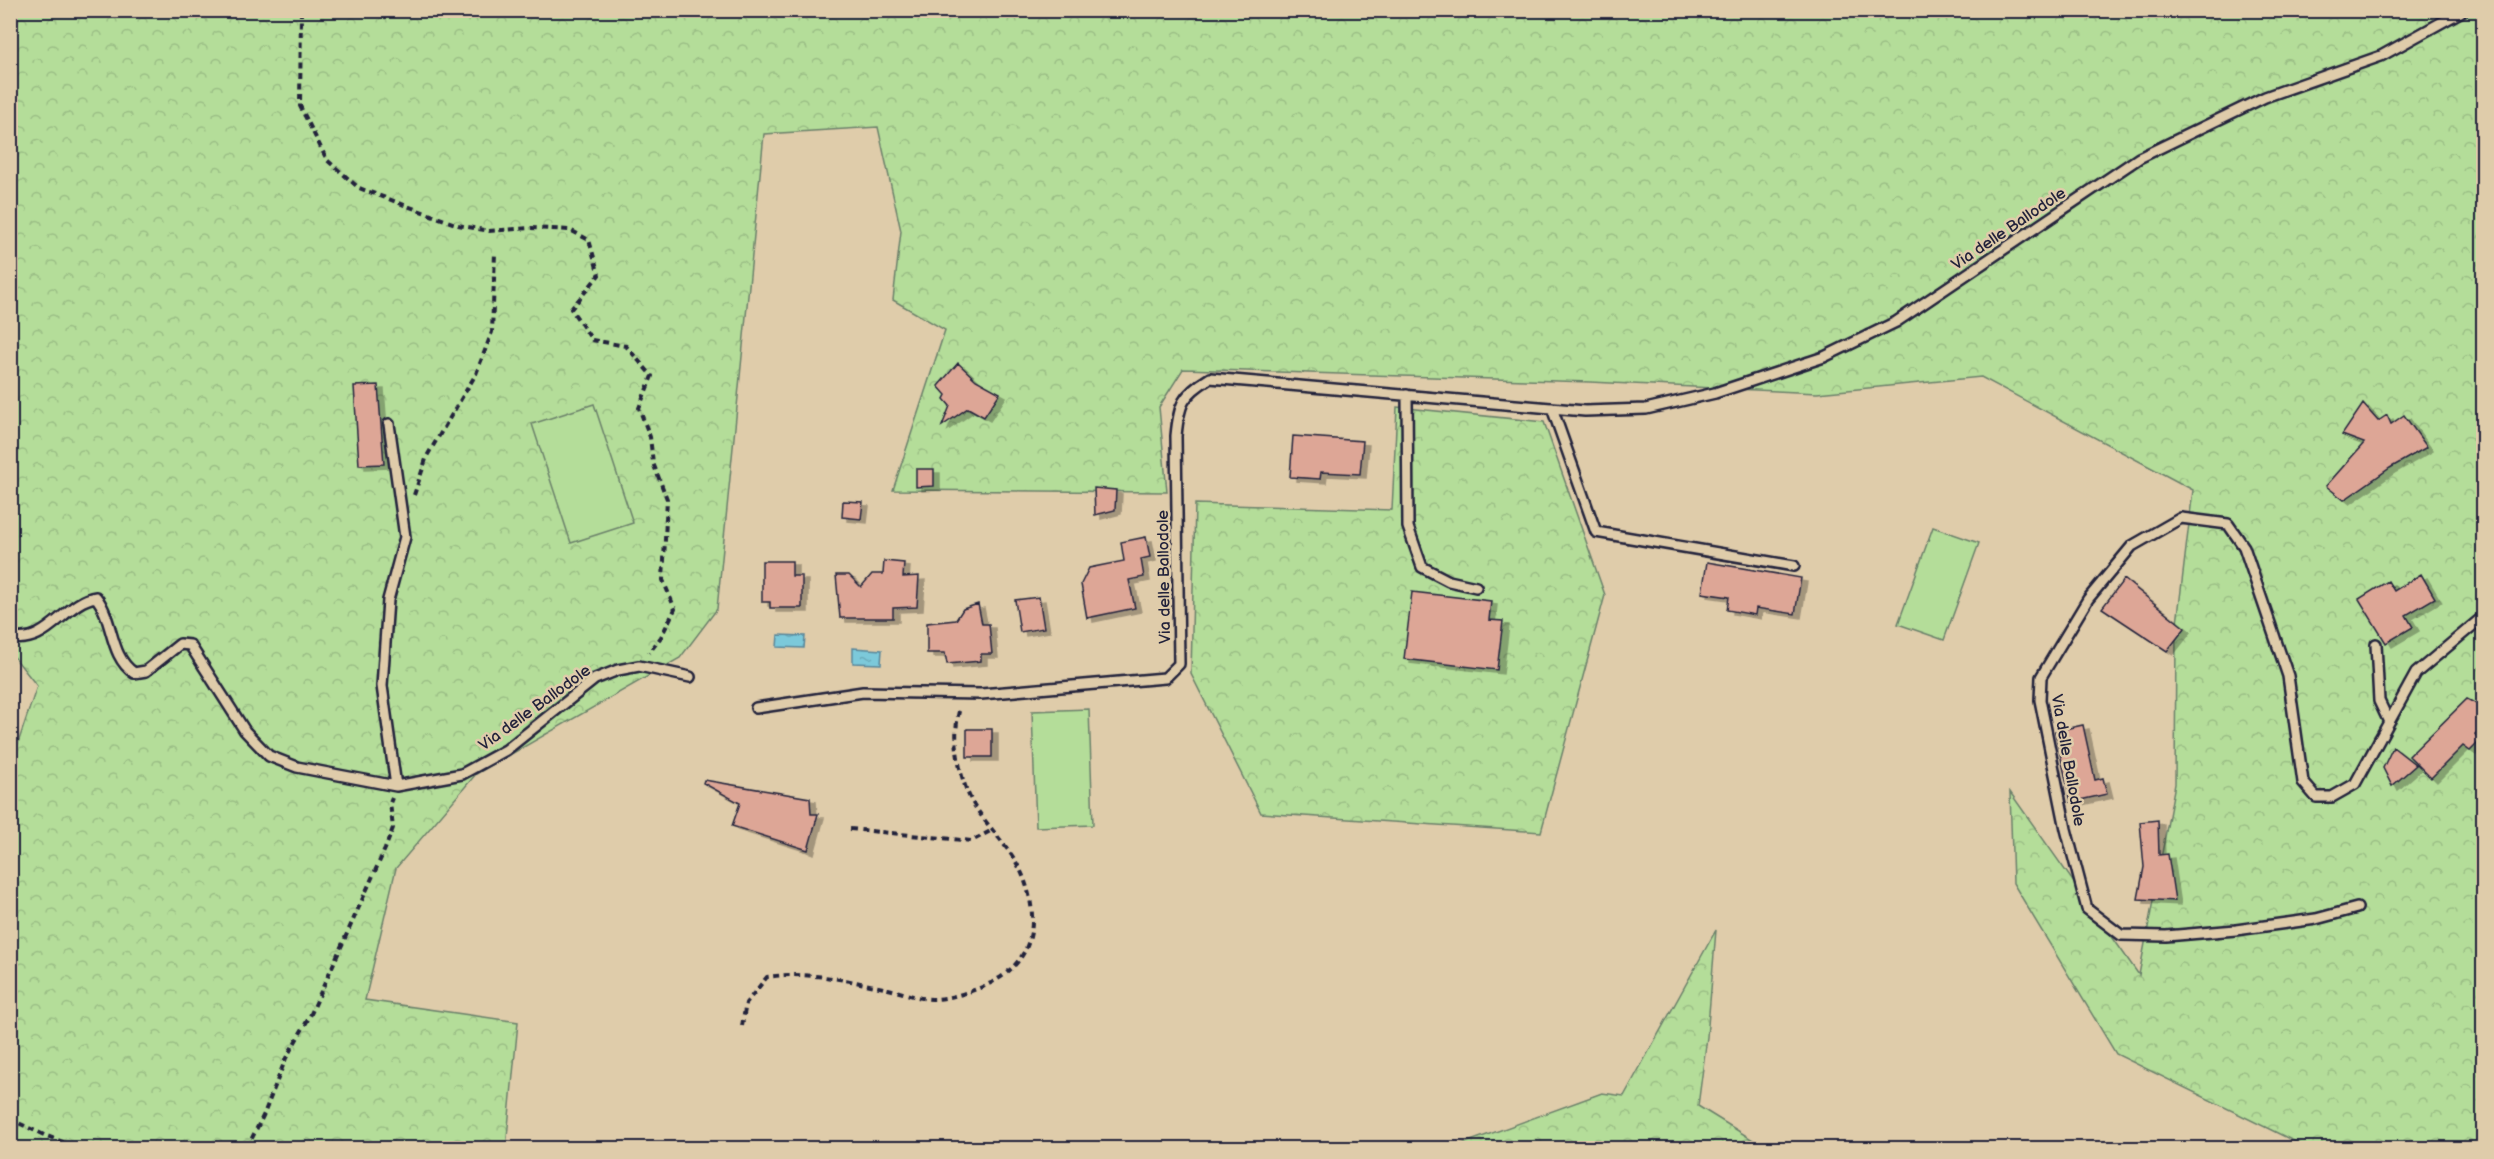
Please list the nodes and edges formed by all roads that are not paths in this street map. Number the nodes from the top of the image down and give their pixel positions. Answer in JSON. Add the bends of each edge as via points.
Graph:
{"nodes":[{"id":1,"x":2464,"y":10,"type":"edge"},
{"id":2,"x":1407,"y":395,"type":"junction"},
{"id":3,"x":1552,"y":408,"type":"junction"},
{"id":4,"x":389,"y":424,"type":"dead end"},
{"id":5,"x":1794,"y":566,"type":"dead end"},
{"id":6,"x":1476,"y":587,"type":"dead end"},
{"id":7,"x":2484,"y":616,"type":"edge"},
{"id":8,"x":10,"y":637,"type":"edge"},
{"id":9,"x":2376,"y":644,"type":"dead end"},
{"id":10,"x":690,"y":677,"type":"dead end"},
{"id":11,"x":756,"y":708,"type":"dead end"},
{"id":12,"x":2389,"y":722,"type":"junction"},
{"id":13,"x":396,"y":786,"type":"junction"},
{"id":14,"x":2357,"y":908,"type":"dead end"}],
"edges":[{"from":1,"to":3,"type":"lane","name":"Via delle Ballodole","via":[[2381,56],[2265,97],[2139,158],[1896,322],[1824,357],[1715,393],[1646,409]]},
{"from":2,"to":3,"type":"lane","name":"Via delle Ballodole"},
{"from":2,"to":6,"type":"lane","via":[[1408,527],[1422,567],[1449,581]]},
{"from":2,"to":11,"type":"lane","name":"Via delle Ballodole","via":[[1210,378],[1192,389],[1179,409],[1176,436],[1179,664],[1165,678],[965,693],[863,692]]},
{"from":3,"to":5,"type":"lane","via":[[1596,532]]},
{"from":4,"to":13,"type":"lane","via":[[405,537],[388,600],[382,686]]},
{"from":7,"to":12,"type":"lane","name":"Via delle Ballodole","via":[[2416,673]]},
{"from":8,"to":13,"type":"lane","name":"Via delle Ballodole","via":[[20,639],[47,630],[85,599],[96,597],[103,606],[124,666],[134,673],[146,671],[180,644],[190,645],[245,731],[269,756],[297,767]]},
{"from":9,"to":12,"type":"lane","via":[[2379,701]]},
{"from":10,"to":13,"type":"lane","name":"Via delle Ballodole","via":[[639,666],[618,670],[595,679],[506,750],[462,774]]},
{"from":12,"to":14,"type":"lane","name":"Via delle Ballodole","via":[[2355,784],[2332,797],[2316,797],[2303,782],[2288,676],[2244,547],[2228,524],[2181,519],[2132,546],[2088,599],[2041,677],[2040,700],[2087,909],[2121,935],[2236,930],[2316,919]]}]}
